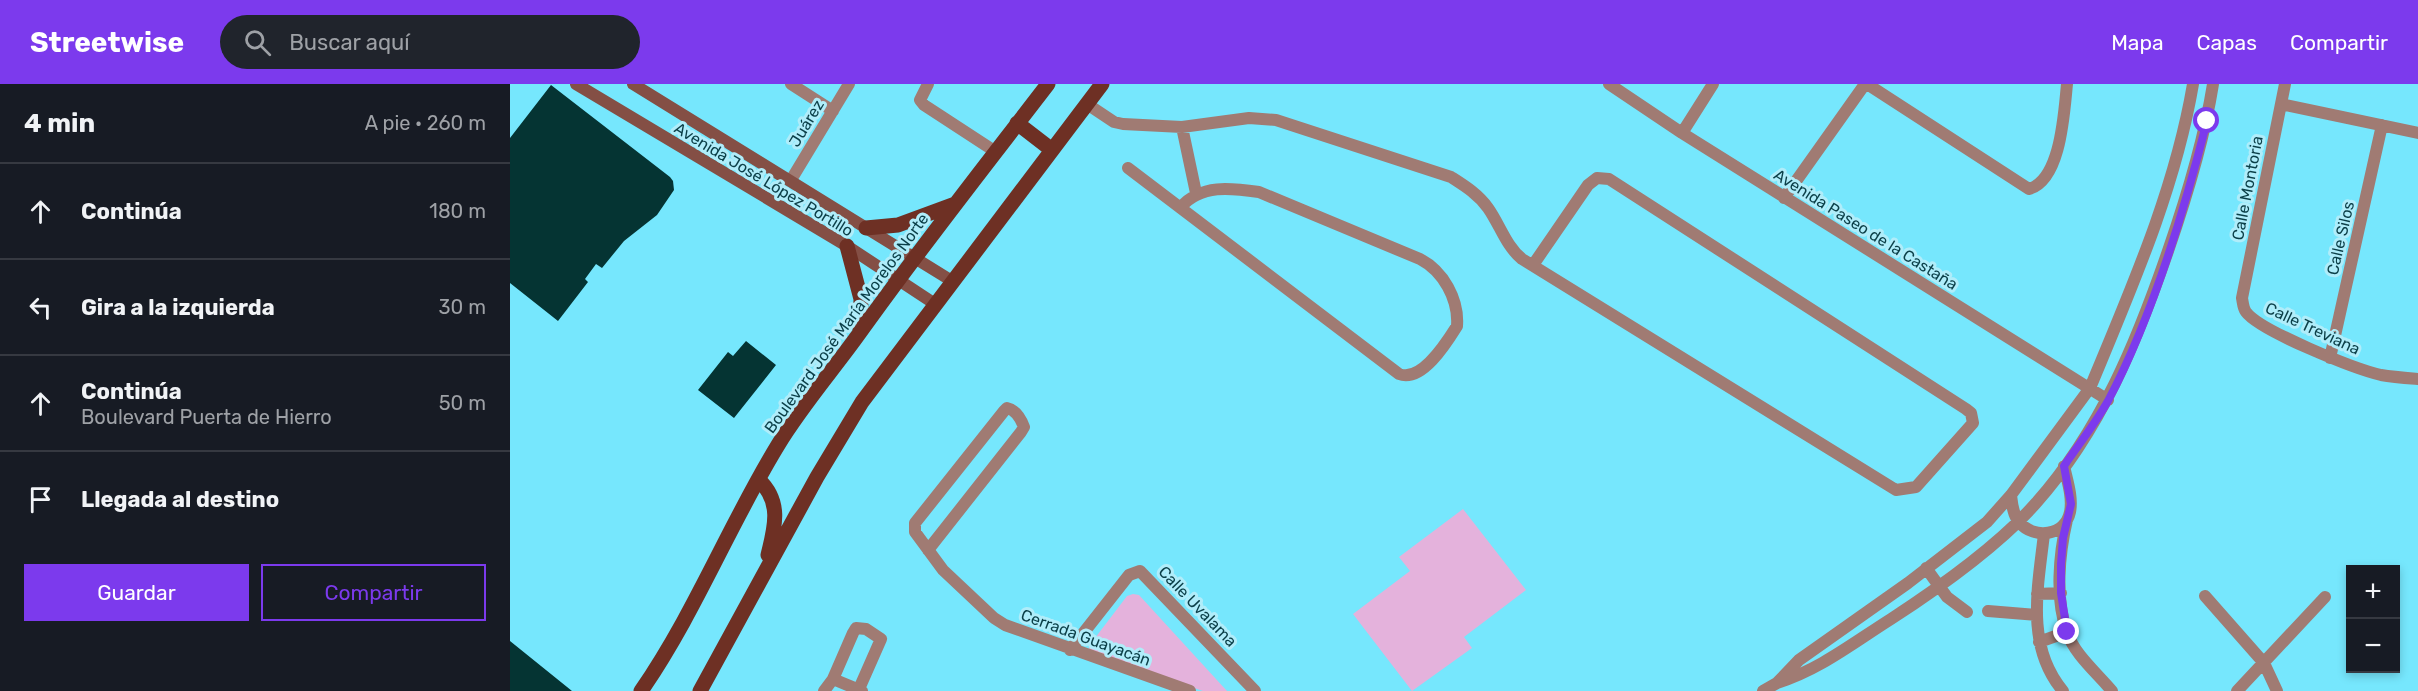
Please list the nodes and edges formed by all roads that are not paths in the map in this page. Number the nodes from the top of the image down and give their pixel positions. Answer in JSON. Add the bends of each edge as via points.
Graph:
{"nodes":[{"id":1,"x":576,"y":84,"type":"edge"},
{"id":2,"x":633,"y":84,"type":"edge"},
{"id":3,"x":791,"y":84,"type":"edge"},
{"id":4,"x":849,"y":84,"type":"edge"},
{"id":5,"x":928,"y":84,"type":"edge"},
{"id":6,"x":1048,"y":84,"type":"edge"},
{"id":7,"x":1102,"y":84,"type":"edge"},
{"id":8,"x":1609,"y":84,"type":"edge"},
{"id":9,"x":1713,"y":84,"type":"edge"},
{"id":10,"x":1866,"y":84,"type":"edge"},
{"id":11,"x":2067,"y":84,"type":"edge"},
{"id":12,"x":2193,"y":84,"type":"edge"},
{"id":13,"x":2213,"y":84,"type":"edge"},
{"id":14,"x":2285,"y":84,"type":"edge"},
{"id":15,"x":1087,"y":104,"type":"junction"},
{"id":16,"x":2281,"y":104,"type":"junction"},
{"id":17,"x":833,"y":111,"type":"junction"},
{"id":18,"x":1017,"y":123,"type":"junction"},
{"id":19,"x":2382,"y":125,"type":"junction"},
{"id":20,"x":1187,"y":126,"type":"junction"},
{"id":21,"x":1682,"y":133,"type":"junction"},
{"id":22,"x":2418,"y":133,"type":"edge"},
{"id":23,"x":1052,"y":150,"type":"junction"},
{"id":24,"x":996,"y":152,"type":"junction"},
{"id":25,"x":1128,"y":168,"type":"dead end"},
{"id":26,"x":791,"y":180,"type":"junction"},
{"id":27,"x":1196,"y":193,"type":"junction"},
{"id":28,"x":1784,"y":198,"type":"junction"},
{"id":29,"x":958,"y":203,"type":"junction"},
{"id":30,"x":1181,"y":207,"type":"junction"},
{"id":31,"x":866,"y":228,"type":"junction"},
{"id":32,"x":847,"y":246,"type":"junction"},
{"id":33,"x":915,"y":257,"type":"junction"},
{"id":34,"x":1533,"y":265,"type":"junction"},
{"id":35,"x":897,"y":279,"type":"junction"},
{"id":36,"x":952,"y":280,"type":"junction"},
{"id":37,"x":2242,"y":298,"type":"joint"},
{"id":38,"x":935,"y":304,"type":"junction"},
{"id":39,"x":860,"y":332,"type":"junction"},
{"id":40,"x":2330,"y":358,"type":"junction"},
{"id":41,"x":2418,"y":379,"type":"edge"},
{"id":42,"x":2090,"y":388,"type":"junction"},
{"id":43,"x":2108,"y":400,"type":"junction"},
{"id":44,"x":2064,"y":466,"type":"junction"},
{"id":45,"x":759,"y":480,"type":"junction"},
{"id":46,"x":2011,"y":495,"type":"junction"},
{"id":47,"x":2067,"y":520,"type":"junction"},
{"id":48,"x":2018,"y":521,"type":"junction"},
{"id":49,"x":2044,"y":534,"type":"junction"},
{"id":50,"x":928,"y":550,"type":"junction"},
{"id":51,"x":1926,"y":568,"type":"junction"},
{"id":52,"x":763,"y":575,"type":"junction"},
{"id":53,"x":1938,"y":585,"type":"junction"},
{"id":54,"x":2061,"y":593,"type":"junction"},
{"id":55,"x":2037,"y":594,"type":"junction"},
{"id":56,"x":2205,"y":596,"type":"dead end"},
{"id":57,"x":2325,"y":597,"type":"dead end"},
{"id":58,"x":1988,"y":611,"type":"dead end"},
{"id":59,"x":1967,"y":612,"type":"dead end"},
{"id":60,"x":2036,"y":615,"type":"junction"},
{"id":61,"x":2067,"y":632,"type":"junction"},
{"id":62,"x":2038,"y":642,"type":"junction"},
{"id":63,"x":1070,"y":650,"type":"junction"},
{"id":64,"x":2264,"y":663,"type":"junction"},
{"id":65,"x":833,"y":679,"type":"junction"},
{"id":66,"x":1776,"y":683,"type":"junction"},
{"id":67,"x":861,"y":690,"type":"edge"},
{"id":68,"x":641,"y":691,"type":"edge"},
{"id":69,"x":700,"y":691,"type":"edge"},
{"id":70,"x":824,"y":691,"type":"edge"},
{"id":71,"x":1190,"y":691,"type":"edge"},
{"id":72,"x":1255,"y":691,"type":"edge"},
{"id":73,"x":1763,"y":691,"type":"edge"},
{"id":74,"x":2062,"y":691,"type":"edge"},
{"id":75,"x":2112,"y":691,"type":"edge"},
{"id":76,"x":2237,"y":691,"type":"edge"},
{"id":77,"x":2277,"y":691,"type":"edge"}],
"edges":[{"from":1,"to":32,"type":"main road","name":"Avenida José López Portillo"},
{"from":2,"to":26,"type":"main road","name":"Avenida José López Portillo"},
{"from":3,"to":17,"type":"street"},
{"from":4,"to":17,"type":"street","name":"Juárez"},
{"from":5,"to":24,"type":"street","via":[[920,100],[924,105]]},
{"from":6,"to":18,"type":"main road","name":"Boulevard José María Morelos Norte"},
{"from":7,"to":15,"type":"main road"},
{"from":8,"to":21,"type":"street","name":"Avenida Paseo de la Castaña"},
{"from":9,"to":21,"type":"street"},
{"from":10,"to":11,"type":"street","via":[[2028,189],[2044,181],[2054,159]]},
{"from":10,"to":28,"type":"street"},
{"from":12,"to":42,"type":"street","via":[[2186,125],[2155,226]]},
{"from":13,"to":43,"type":"street","via":[[2194,174],[2135,339]]},
{"from":14,"to":16,"type":"street","name":"Calle Montoria"},
{"from":15,"to":20,"type":"street","via":[[1123,124]]},
{"from":15,"to":23,"type":"main road"},
{"from":16,"to":19,"type":"street"},
{"from":16,"to":37,"type":"street","name":"Calle Montoria"},
{"from":17,"to":26,"type":"street","name":"Juárez"},
{"from":18,"to":23,"type":"main road"},
{"from":18,"to":24,"type":"main road","name":"Boulevard José María Morelos Norte"},
{"from":19,"to":22,"type":"street"},
{"from":19,"to":40,"type":"street","name":"Calle Silos"},
{"from":20,"to":27,"type":"street"},
{"from":20,"to":34,"type":"street","via":[[1249,118],[1276,120],[1451,177],[1474,192],[1512,250]]},
{"from":21,"to":28,"type":"street","name":"Avenida Paseo de la Castaña"},
{"from":23,"to":36,"type":"main road"},
{"from":24,"to":29,"type":"main road","name":"Boulevard José María Morelos Norte"},
{"from":25,"to":30,"type":"street"},
{"from":26,"to":31,"type":"main road","name":"Avenida José López Portillo"},
{"from":27,"to":30,"type":"street"},
{"from":27,"to":30,"type":"street","via":[[1233,189],[1259,192],[1420,259],[1443,276],[1457,326],[1422,370],[1409,376],[1399,374]]},
{"from":28,"to":42,"type":"street","name":"Avenida Paseo de la Castaña"},
{"from":29,"to":31,"type":"main road","via":[[898,225]]},
{"from":29,"to":33,"type":"main road","name":"Boulevard José María Morelos Norte"},
{"from":31,"to":33,"type":"main road","name":"Avenida José López Portillo"},
{"from":32,"to":35,"type":"main road","name":"Avenida José López Portillo"},
{"from":32,"to":39,"type":"main road","via":[[861,299]]},
{"from":33,"to":35,"type":"main road","name":"Boulevard José María Morelos Norte"},
{"from":33,"to":36,"type":"main road","name":"Avenida José López Portillo"},
{"from":34,"to":34,"type":"street","via":[[1896,490],[1916,487],[1973,423],[1971,413],[1609,179],[1597,178],[1588,185]]},
{"from":35,"to":38,"type":"main road","name":"Avenida José López Portillo"},
{"from":35,"to":39,"type":"main road","name":"Boulevard José María Morelos Norte"},
{"from":36,"to":38,"type":"main road"},
{"from":37,"to":40,"type":"street","name":"Calle Treviana","via":[[2252,318]]},
{"from":38,"to":52,"type":"main road","via":[[838,441]]},
{"from":39,"to":45,"type":"main road","name":"Boulevard José María Morelos Norte","via":[[807,401]]},
{"from":40,"to":41,"type":"street","name":"Calle Treviana","via":[[2382,375]]},
{"from":42,"to":43,"type":"street","name":"Avenida Paseo de la Castaña"},
{"from":42,"to":46,"type":"street"},
{"from":43,"to":44,"type":"street"},
{"from":44,"to":47,"type":"street","via":[[2071,504]]},
{"from":44,"to":48,"type":"street"},
{"from":45,"to":52,"type":"main road","via":[[774,500],[776,514]]},
{"from":45,"to":68,"type":"main road","name":"Boulevard José María Morelos Norte","via":[[686,619]]},
{"from":46,"to":48,"type":"street"},
{"from":46,"to":51,"type":"street","via":[[1987,522]]},
{"from":47,"to":49,"type":"street","via":[[2059,529]]},
{"from":47,"to":54,"type":"street"},
{"from":48,"to":49,"type":"street","via":[[2033,532]]},
{"from":48,"to":53,"type":"street"},
{"from":49,"to":55,"type":"street"},
{"from":50,"to":50,"type":"street","name":"Cerrada Guayacán","via":[[1021,432],[1022,421],[1012,410],[1004,411],[915,523],[915,532]]},
{"from":50,"to":63,"type":"street","name":"Cerrada Guayacán","via":[[961,589],[994,618],[1019,632]]},
{"from":51,"to":53,"type":"street"},
{"from":51,"to":66,"type":"street","via":[[1799,660]]},
{"from":52,"to":69,"type":"main road"},
{"from":53,"to":59,"type":"street","via":[[1959,609]]},
{"from":53,"to":66,"type":"street","via":[[1805,674]]},
{"from":54,"to":55,"type":"street"},
{"from":54,"to":61,"type":"street"},
{"from":55,"to":60,"type":"street"},
{"from":56,"to":64,"type":"street"},
{"from":57,"to":64,"type":"street"},
{"from":58,"to":60,"type":"street"},
{"from":60,"to":62,"type":"street"},
{"from":61,"to":62,"type":"street"},
{"from":61,"to":75,"type":"street"},
{"from":62,"to":74,"type":"street"},
{"from":63,"to":71,"type":"street","name":"Cerrada Guayacán"},
{"from":63,"to":72,"type":"street","name":"Calle Uvalama","via":[[1129,575],[1140,572]]},
{"from":64,"to":76,"type":"street"},
{"from":64,"to":77,"type":"street"},
{"from":65,"to":67,"type":"street"},
{"from":65,"to":67,"type":"street","via":[[856,628],[866,629],[881,643]]},
{"from":65,"to":70,"type":"street"},
{"from":66,"to":73,"type":"street"}]}
